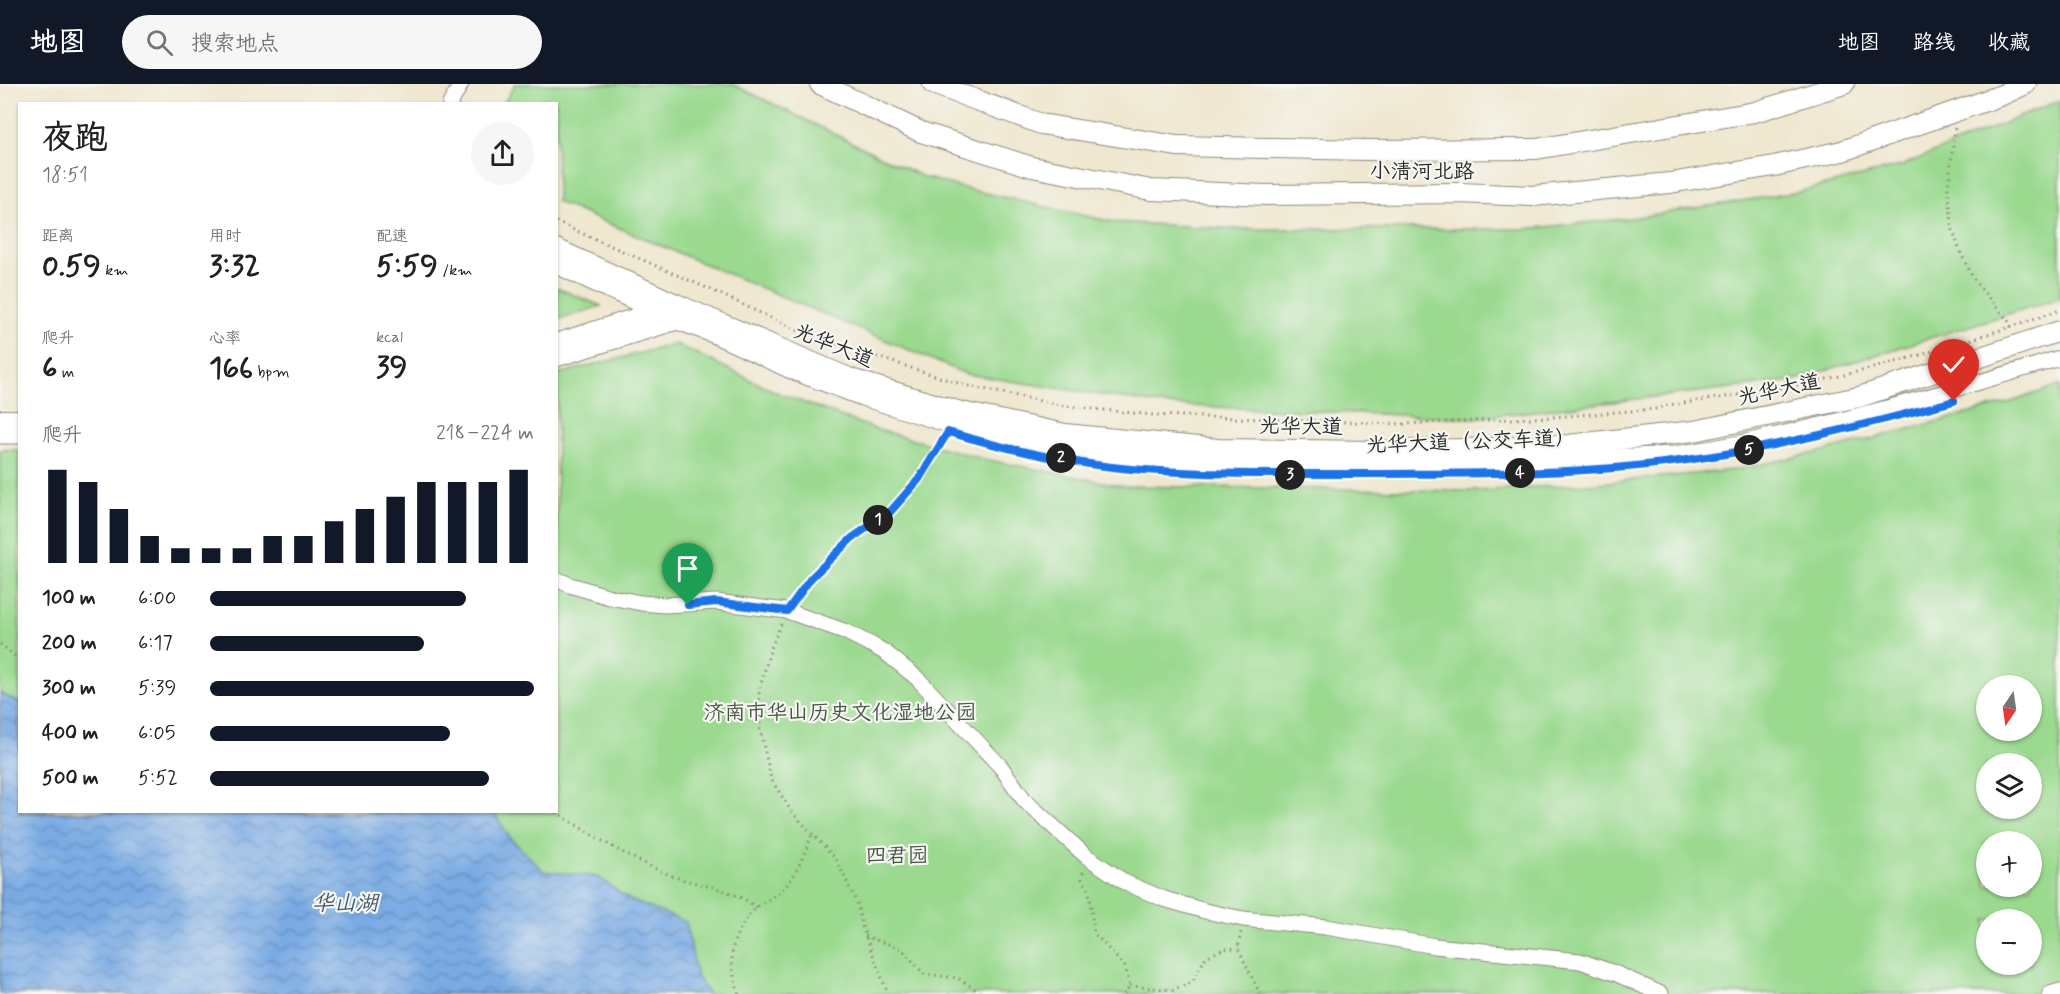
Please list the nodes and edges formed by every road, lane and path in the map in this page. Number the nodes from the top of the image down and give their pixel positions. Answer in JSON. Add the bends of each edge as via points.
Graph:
{"nodes":[{"id":1,"x":461,"y":84,"type":"edge"},
{"id":2,"x":820,"y":84,"type":"edge"},
{"id":3,"x":933,"y":84,"type":"edge"},
{"id":4,"x":1844,"y":84,"type":"edge"},
{"id":5,"x":2026,"y":84,"type":"edge"},
{"id":6,"x":2000,"y":88,"type":"edge"},
{"id":7,"x":451,"y":102,"type":"edge"},
{"id":8,"x":1956,"y":111,"type":"junction"},
{"id":9,"x":558,"y":223,"type":"edge"},
{"id":10,"x":558,"y":250,"type":"edge"},
{"id":11,"x":558,"y":267,"type":"edge"},
{"id":12,"x":2060,"y":310,"type":"edge"},
{"id":13,"x":658,"y":312,"type":"junction"},
{"id":14,"x":677,"y":313,"type":"junction"},
{"id":15,"x":2011,"y":327,"type":"junction"},
{"id":16,"x":2060,"y":332,"type":"edge"},
{"id":17,"x":558,"y":343,"type":"edge"},
{"id":18,"x":558,"y":358,"type":"edge"},
{"id":19,"x":2060,"y":358,"type":"edge"},
{"id":20,"x":0,"y":420,"type":"edge"},
{"id":21,"x":18,"y":420,"type":"edge"},
{"id":22,"x":952,"y":426,"type":"junction"},
{"id":23,"x":18,"y":435,"type":"edge"},
{"id":24,"x":0,"y":436,"type":"edge"},
{"id":25,"x":558,"y":580,"type":"edge"},
{"id":26,"x":787,"y":611,"type":"junction"},
{"id":27,"x":0,"y":644,"type":"edge"},
{"id":28,"x":18,"y":658,"type":"edge"},
{"id":29,"x":558,"y":813,"type":"edge"},
{"id":30,"x":812,"y":835,"type":"junction"},
{"id":31,"x":1086,"y":856,"type":"junction"},
{"id":32,"x":757,"y":908,"type":"junction"},
{"id":33,"x":1243,"y":919,"type":"junction"},
{"id":34,"x":865,"y":936,"type":"junction"},
{"id":35,"x":1238,"y":948,"type":"junction"},
{"id":36,"x":1130,"y":986,"type":"junction"},
{"id":37,"x":2060,"y":991,"type":"edge"},
{"id":38,"x":739,"y":994,"type":"edge"},
{"id":39,"x":888,"y":994,"type":"edge"},
{"id":40,"x":982,"y":994,"type":"edge"},
{"id":41,"x":1124,"y":994,"type":"edge"},
{"id":42,"x":1260,"y":994,"type":"edge"},
{"id":43,"x":1661,"y":994,"type":"edge"},
{"id":44,"x":2050,"y":994,"type":"edge"}],
"edges":[{"from":1,"to":7,"type":"street"},
{"from":2,"to":8,"type":"main road","name":"小清河北路","via":[[921,132],[1032,167],[1151,190],[1266,195],[1533,196],[1670,183],[1842,151]]},
{"from":3,"to":4,"type":"main road","name":"小清河北路","via":[[1041,124],[1177,146],[1366,150],[1536,149],[1755,112]]},
{"from":5,"to":6,"type":"main road","name":"小清河北路"},
{"from":6,"to":8,"type":"main road","name":"小清河北路"},
{"from":8,"to":15,"type":"path","via":[[1948,189],[1953,231],[1976,283]]},
{"from":9,"to":15,"type":"path","via":[[803,333],[890,362],[964,385],[1065,406],[1153,415],[1403,424],[1655,410],[1828,378]]},
{"from":10,"to":14,"type":"main road","name":"光华大道"},
{"from":11,"to":13,"type":"street"},
{"from":12,"to":15,"type":"path"},
{"from":13,"to":14,"type":"main road"},
{"from":13,"to":17,"type":"main road"},
{"from":14,"to":16,"type":"main road","name":"光华大道","via":[[851,380],[961,412],[1065,434],[1218,449],[1363,451],[1568,445],[1694,431],[1859,397]]},
{"from":14,"to":18,"type":"street"},
{"from":14,"to":22,"type":"street","name":"光华大道（公交车道）","via":[[713,335],[794,372]]},
{"from":19,"to":22,"type":"street","name":"光华大道（公交车道）","via":[[1907,404],[1786,433],[1672,454],[1459,465],[1284,466],[1105,455]]},
{"from":20,"to":21,"type":"main road"},
{"from":22,"to":26,"type":"path","via":[[919,479],[890,512],[843,546],[811,578]]},
{"from":23,"to":24,"type":"street"},
{"from":25,"to":26,"type":"street","via":[[642,603],[716,602]]},
{"from":26,"to":30,"type":"path","via":[[759,691],[760,729],[771,779],[791,812]]},
{"from":26,"to":31,"type":"street","via":[[844,631],[886,653],[916,678],[1001,767],[1025,801]]},
{"from":27,"to":28,"type":"path"},
{"from":29,"to":32,"type":"path","via":[[639,861],[673,876],[723,889]]},
{"from":30,"to":32,"type":"path","via":[[784,888]]},
{"from":30,"to":34,"type":"path","via":[[836,859],[857,903]]},
{"from":31,"to":33,"type":"street","via":[[1126,883],[1205,911]]},
{"from":31,"to":36,"type":"path","via":[[1082,879],[1089,890],[1094,933],[1125,967]]},
{"from":32,"to":38,"type":"path","via":[[733,940],[732,973]]},
{"from":33,"to":35,"type":"path"},
{"from":33,"to":43,"type":"street","via":[[1326,927],[1435,946],[1580,961]]},
{"from":34,"to":39,"type":"path"},
{"from":34,"to":40,"type":"path","via":[[902,949],[924,974],[958,978]]},
{"from":35,"to":36,"type":"path","via":[[1223,949],[1206,957],[1192,982],[1173,990]]},
{"from":35,"to":42,"type":"path"},
{"from":36,"to":41,"type":"path"},
{"from":37,"to":44,"type":"street"}]}
